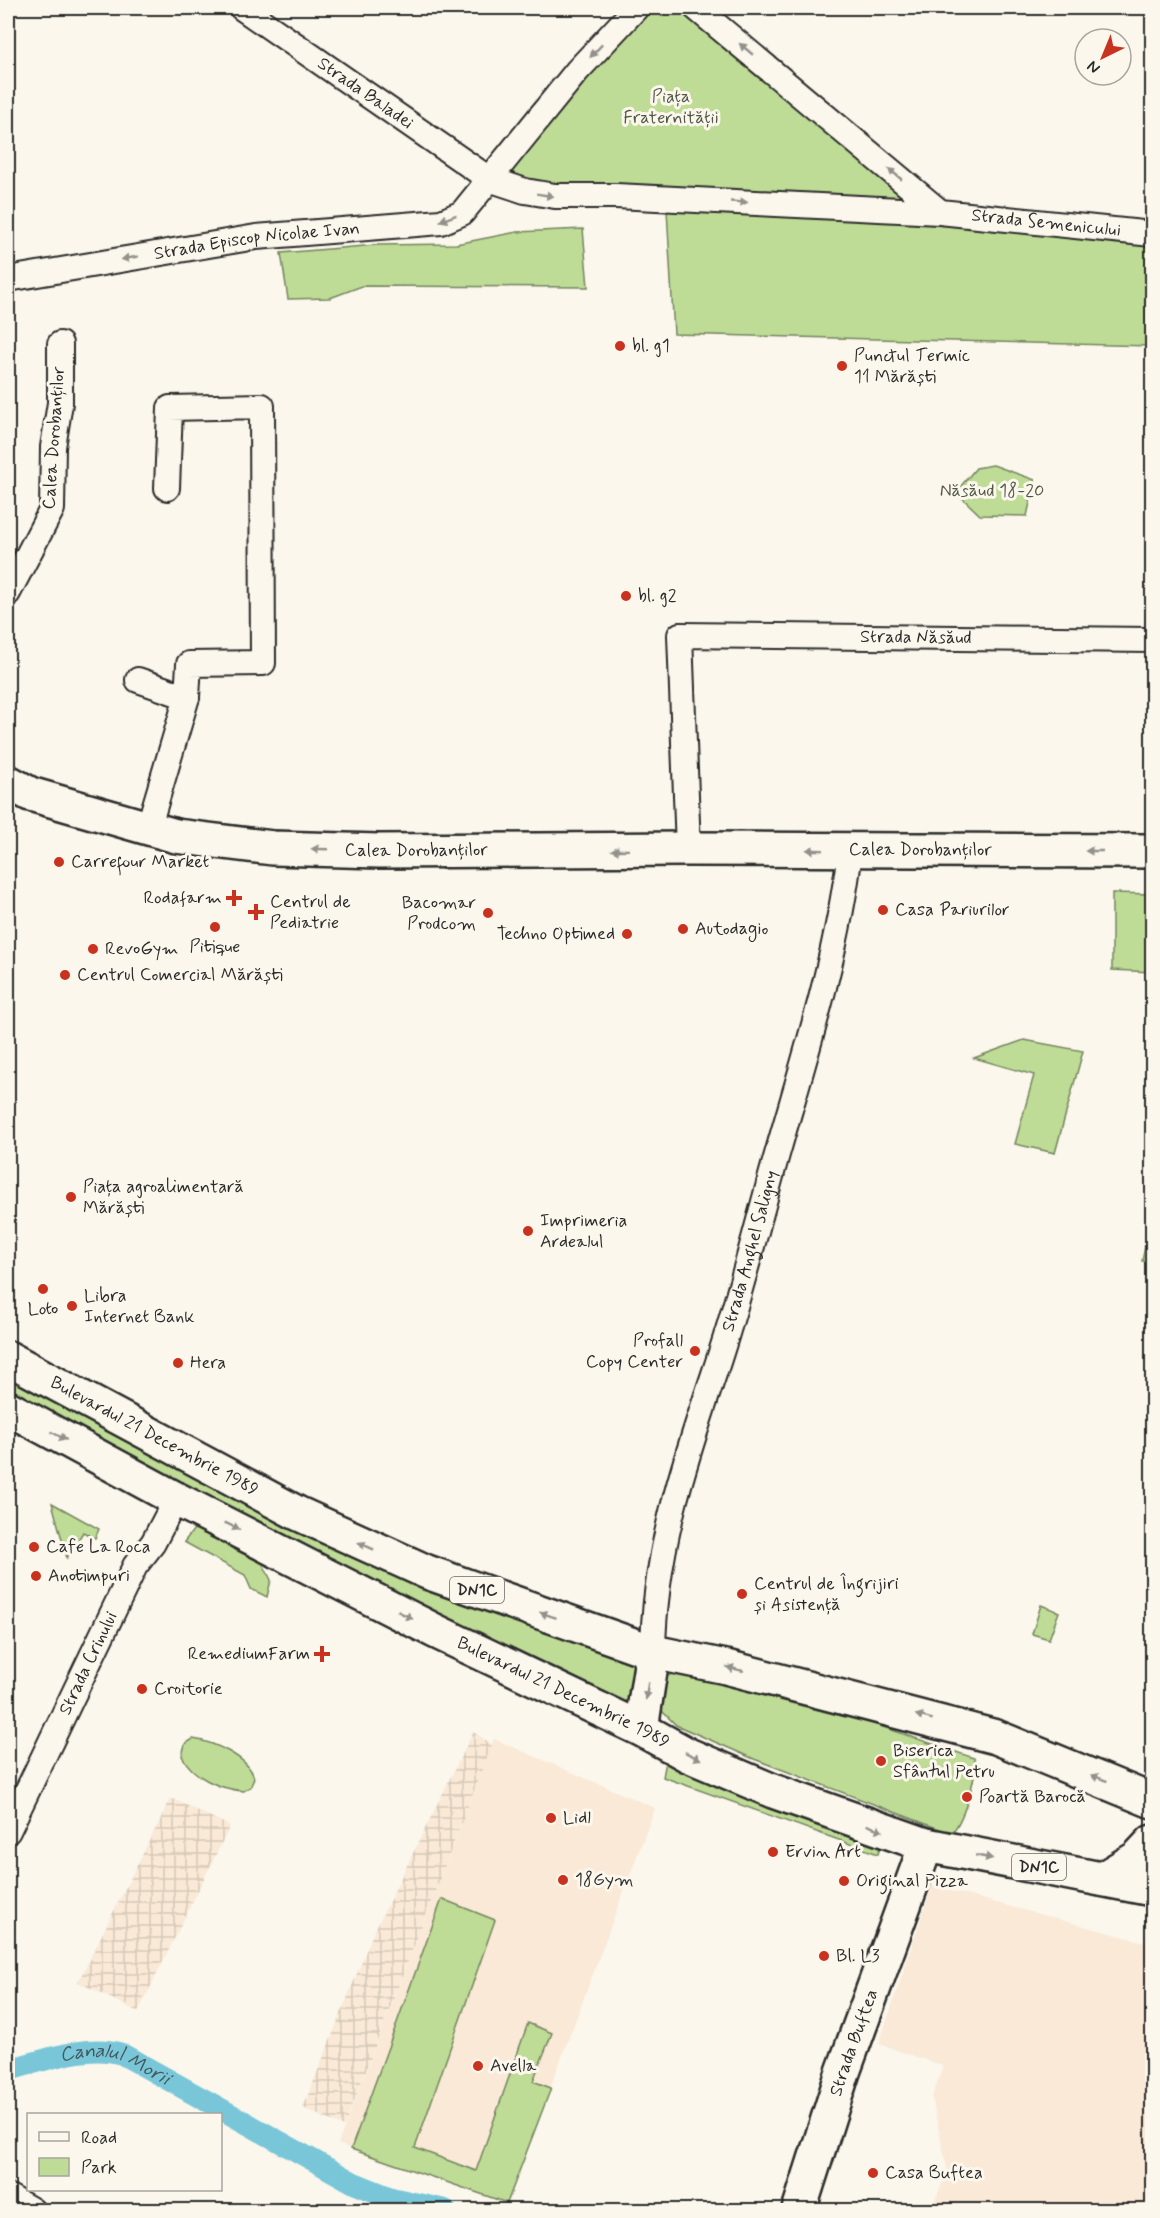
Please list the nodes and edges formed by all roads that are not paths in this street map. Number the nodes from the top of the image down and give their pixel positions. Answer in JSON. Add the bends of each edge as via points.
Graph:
{"nodes":[{"id":1,"x":242,"y":8,"type":"edge"},
{"id":2,"x":636,"y":8,"type":"edge"},
{"id":3,"x":696,"y":8,"type":"edge"},
{"id":4,"x":489,"y":178,"type":"junction"},
{"id":5,"x":940,"y":212,"type":"junction"},
{"id":6,"x":1152,"y":234,"type":"edge"},
{"id":7,"x":8,"y":279,"type":"edge"},
{"id":8,"x":60,"y":344,"type":"dead end"},
{"id":9,"x":167,"y":488,"type":"dead end"},
{"id":10,"x":8,"y":593,"type":"edge"},
{"id":11,"x":1152,"y":640,"type":"edge"},
{"id":12,"x":138,"y":680,"type":"dead end"},
{"id":13,"x":187,"y":697,"type":"junction"},
{"id":14,"x":8,"y":782,"type":"edge"},
{"id":15,"x":148,"y":830,"type":"junction"},
{"id":16,"x":688,"y":849,"type":"junction"},
{"id":17,"x":1152,"y":850,"type":"edge"},
{"id":18,"x":850,"y":851,"type":"junction"},
{"id":19,"x":8,"y":1358,"type":"edge"},
{"id":20,"x":8,"y":1408,"type":"edge"},
{"id":21,"x":176,"y":1499,"type":"junction"},
{"id":22,"x":653,"y":1652,"type":"junction"},
{"id":23,"x":641,"y":1729,"type":"junction"},
{"id":24,"x":1148,"y":1801,"type":"edge"},
{"id":25,"x":8,"y":1831,"type":"edge"},
{"id":26,"x":1152,"y":1842,"type":"edge"},
{"id":27,"x":926,"y":1845,"type":"junction"},
{"id":28,"x":1102,"y":1879,"type":"junction"},
{"id":29,"x":1152,"y":1889,"type":"edge"},
{"id":30,"x":8,"y":2196,"type":"edge"},
{"id":31,"x":32,"y":2211,"type":"edge"},
{"id":32,"x":798,"y":2211,"type":"edge"}],
"edges":[{"from":1,"to":4,"type":"street","name":"Strada Baladei"},
{"from":2,"to":4,"type":"street","one_way":true,"via":[[577,71]]},
{"from":5,"to":3,"type":"street","one_way":true},
{"from":4,"to":5,"type":"street","one_way":true,"via":[[525,191],[555,196]]},
{"from":4,"to":7,"type":"street","name":"Strada Episcop Nicolae Ivan","one_way":true,"via":[[462,213],[441,222],[256,237]]},
{"from":5,"to":6,"type":"street","name":"Strada Semenicului"},
{"from":8,"to":10,"type":"street","name":"Calea Dorobanților","via":[[52,510]]},
{"from":9,"to":13,"type":"street","via":[[171,408],[262,406],[263,663],[189,664]]},
{"from":11,"to":16,"type":"street","name":"Strada Năsăud","via":[[680,636]]},
{"from":12,"to":13,"type":"street"},
{"from":13,"to":15,"type":"street"},
{"from":14,"to":15,"type":"main road","name":"Calea Dorobanților","via":[[30,794]]},
{"from":16,"to":15,"type":"main road","name":"Calea Dorobanților","one_way":true,"via":[[273,848]]},
{"from":18,"to":16,"type":"main road","name":"Calea Dorobanților","one_way":true},
{"from":17,"to":18,"type":"main road","name":"Calea Dorobanților","one_way":true},
{"from":18,"to":22,"type":"street","name":"Strada Anghel Saligny","via":[[846,890],[803,1064],[714,1374],[680,1473],[653,1613]]},
{"from":22,"to":19,"type":"main road","name":"Bulevardul 21 Decembrie 1989","number":"DN1C","one_way":true,"via":[[367,1547]]},
{"from":20,"to":21,"type":"main road","name":"Bulevardul 21 Decembrie 1989","number":"DN1C","one_way":true},
{"from":21,"to":23,"type":"main road","name":"Bulevardul 21 Decembrie 1989","number":"DN1C","one_way":true,"via":[[435,1631]]},
{"from":21,"to":25,"type":"street","name":"Strada Crinului","via":[[153,1543],[135,1566]]},
{"from":22,"to":23,"type":"main road","one_way":true},
{"from":24,"to":22,"type":"main road","name":"Bulevardul 21 Decembrie 1989","number":"DN1C","one_way":true,"via":[[981,1732]]},
{"from":23,"to":27,"type":"main road","name":"Bulevardul 21 Decembrie 1989","number":"DN1C","one_way":true,"via":[[688,1755],[773,1791]]},
{"from":26,"to":28,"type":"main road","via":[[1137,1858]]},
{"from":27,"to":28,"type":"main road","name":"Bulevardul 21 Decembrie 1989","number":"DN1C","one_way":true},
{"from":27,"to":32,"type":"main road","name":"Strada Buftea","via":[[843,2072]]},
{"from":28,"to":29,"type":"main road","name":"Bulevardul 21 Decembrie 1989","number":"DN1C"},
{"from":30,"to":31,"type":"street"}]}
